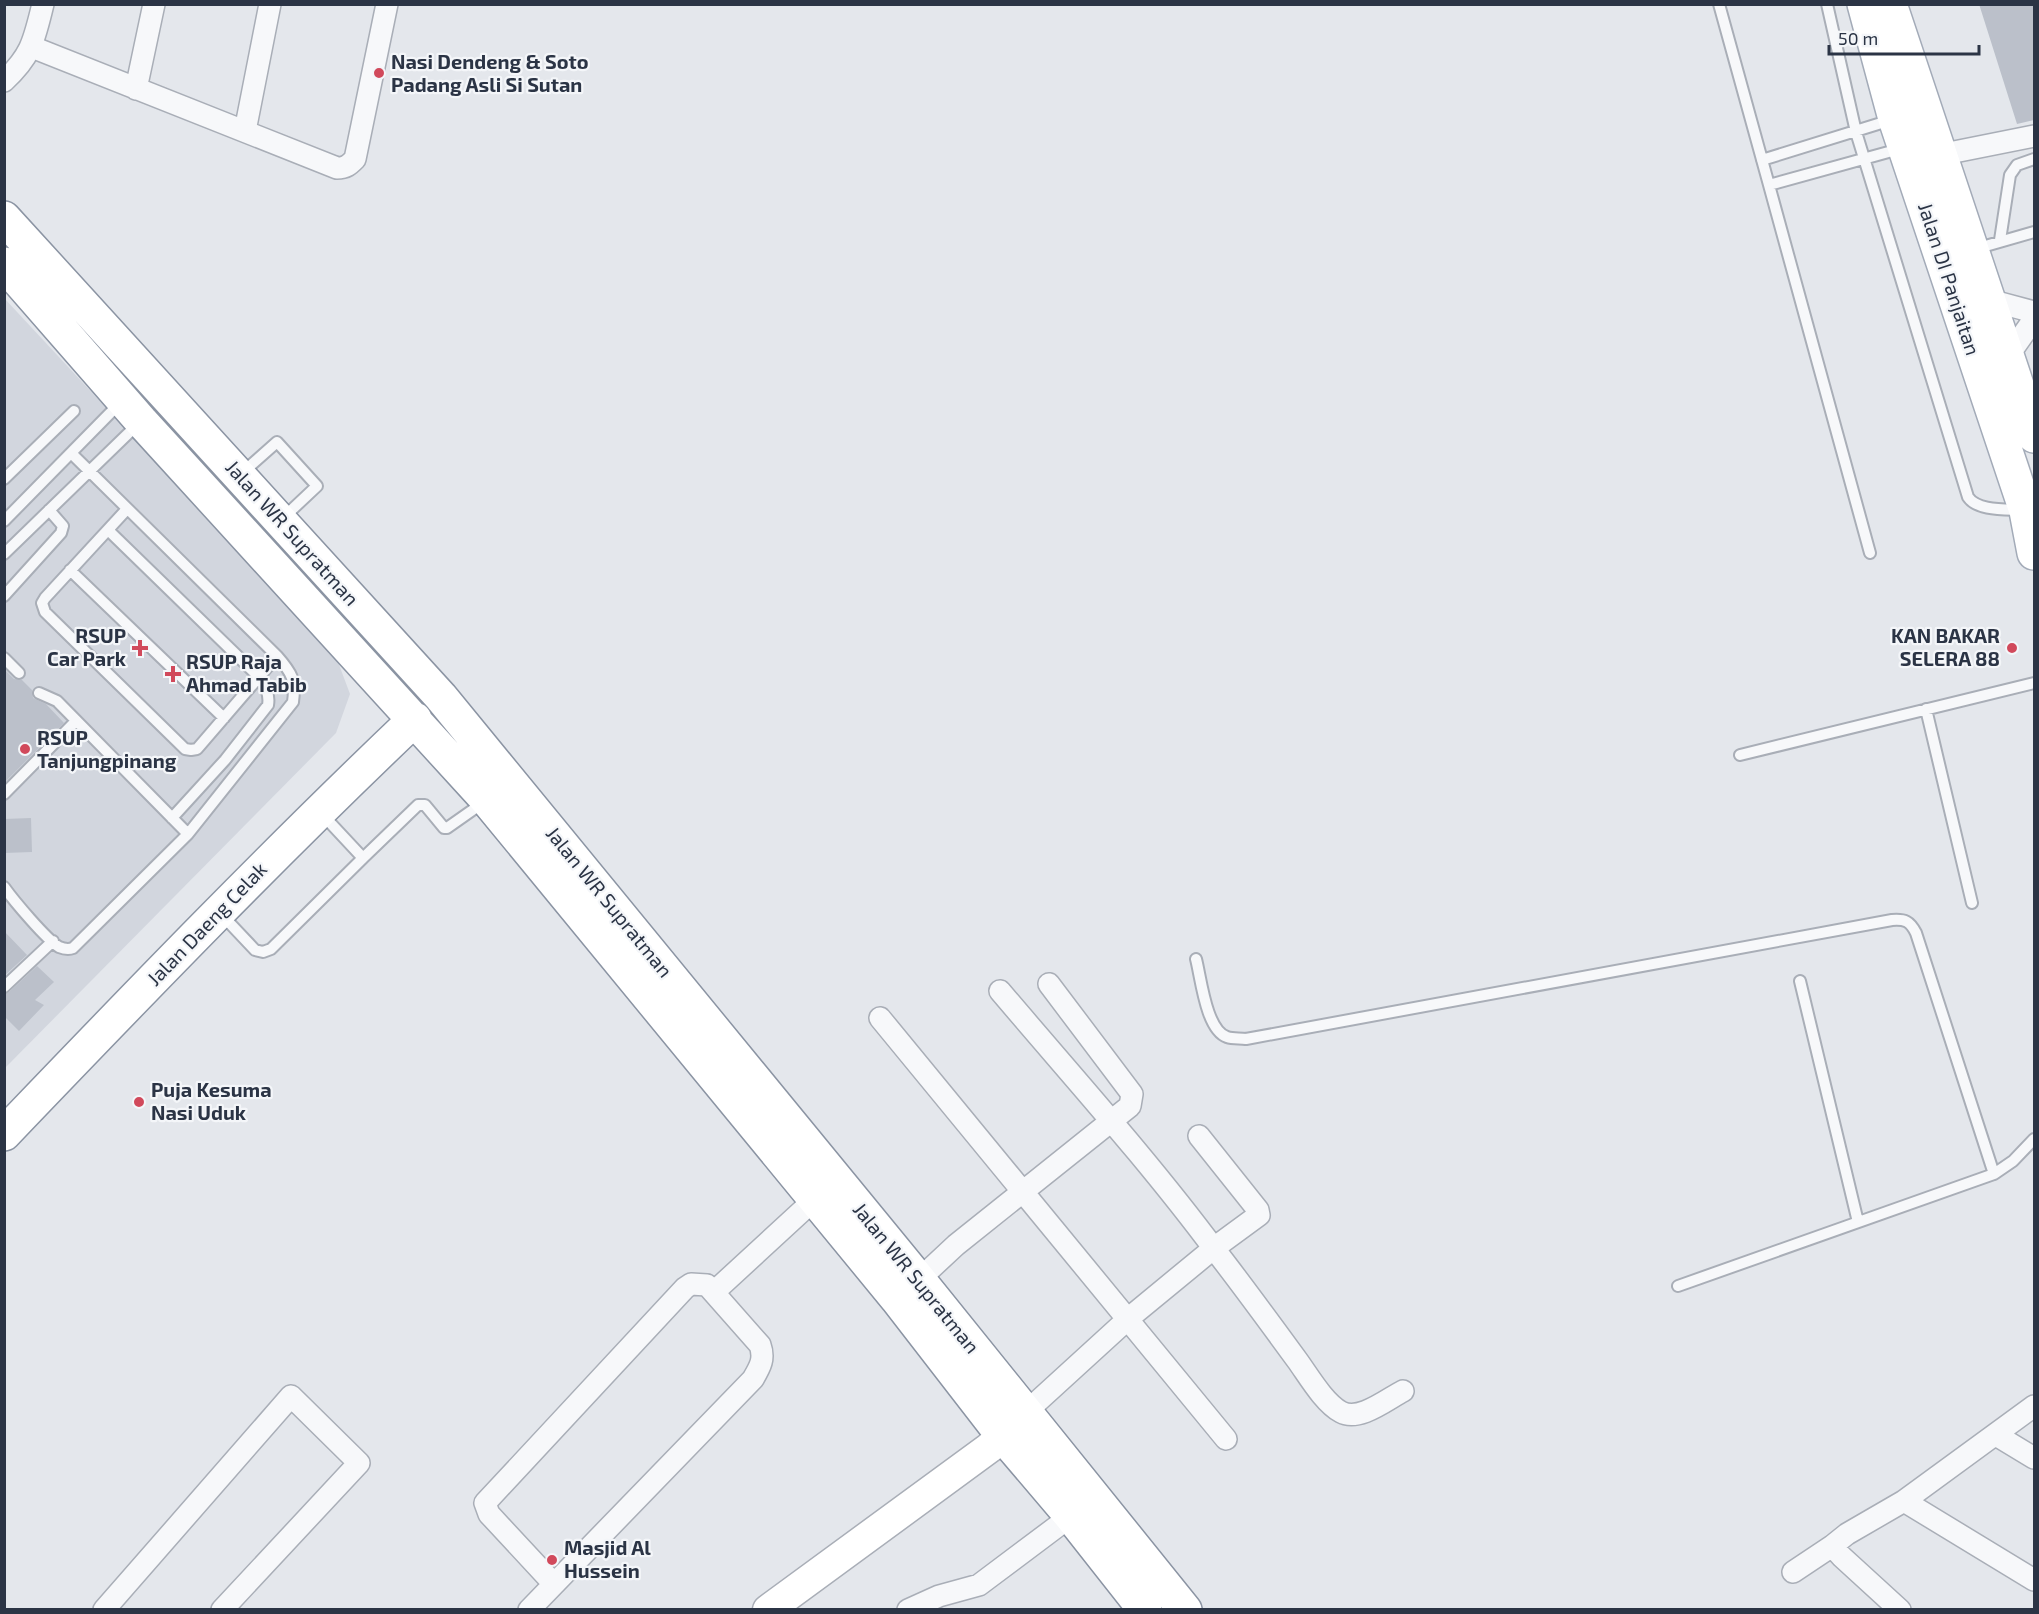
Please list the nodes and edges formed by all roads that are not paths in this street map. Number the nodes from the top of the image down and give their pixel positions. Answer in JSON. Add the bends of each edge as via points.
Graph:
{"nodes":[{"id":1,"x":43,"y":4,"type":"edge"},
{"id":2,"x":154,"y":4,"type":"edge"},
{"id":3,"x":270,"y":4,"type":"edge"},
{"id":4,"x":387,"y":4,"type":"edge"},
{"id":5,"x":1719,"y":4,"type":"edge"},
{"id":6,"x":1827,"y":4,"type":"edge"},
{"id":7,"x":1863,"y":4,"type":"edge"},
{"id":8,"x":1890,"y":4,"type":"edge"},
{"id":9,"x":32,"y":47,"type":"junction"},
{"id":10,"x":4,"y":81,"type":"edge"},
{"id":11,"x":136,"y":89,"type":"junction"},
{"id":12,"x":245,"y":131,"type":"junction"},
{"id":13,"x":1856,"y":132,"type":"junction"},
{"id":14,"x":1901,"y":133,"type":"junction"},
{"id":15,"x":2034,"y":136,"type":"edge"},
{"id":16,"x":1940,"y":155,"type":"junction"},
{"id":17,"x":1864,"y":159,"type":"junction"},
{"id":18,"x":2034,"y":159,"type":"edge"},
{"id":19,"x":1762,"y":160,"type":"junction"},
{"id":20,"x":1769,"y":185,"type":"junction"},
{"id":21,"x":4,"y":218,"type":"edge"},
{"id":22,"x":2034,"y":232,"type":"edge"},
{"id":23,"x":1986,"y":245,"type":"junction"},
{"id":24,"x":4,"y":264,"type":"edge"},
{"id":25,"x":1989,"y":300,"type":"junction"},
{"id":26,"x":2034,"y":312,"type":"edge"},
{"id":27,"x":2034,"y":319,"type":"edge"},
{"id":28,"x":1996,"y":360,"type":"junction"},
{"id":29,"x":74,"y":411,"type":"dead end"},
{"id":30,"x":132,"y":411,"type":"junction"},
{"id":31,"x":2034,"y":436,"type":"edge"},
{"id":32,"x":72,"y":453,"type":"junction"},
{"id":33,"x":89,"y":472,"type":"junction"},
{"id":34,"x":240,"y":476,"type":"junction"},
{"id":35,"x":4,"y":479,"type":"edge"},
{"id":36,"x":127,"y":509,"type":"junction"},
{"id":37,"x":49,"y":510,"type":"junction"},
{"id":38,"x":2026,"y":511,"type":"junction"},
{"id":39,"x":280,"y":520,"type":"junction"},
{"id":40,"x":4,"y":521,"type":"edge"},
{"id":41,"x":108,"y":530,"type":"junction"},
{"id":42,"x":6,"y":549,"type":"edge"},
{"id":43,"x":2034,"y":553,"type":"edge"},
{"id":44,"x":1870,"y":554,"type":"dead end"},
{"id":45,"x":70,"y":570,"type":"junction"},
{"id":46,"x":4,"y":596,"type":"edge"},
{"id":47,"x":277,"y":656,"type":"junction"},
{"id":48,"x":4,"y":658,"type":"edge"},
{"id":49,"x":19,"y":673,"type":"dead end"},
{"id":50,"x":259,"y":677,"type":"junction"},
{"id":51,"x":2034,"y":683,"type":"edge"},
{"id":52,"x":39,"y":693,"type":"dead end"},
{"id":53,"x":1926,"y":709,"type":"junction"},
{"id":54,"x":224,"y":718,"type":"junction"},
{"id":55,"x":416,"y":719,"type":"junction"},
{"id":56,"x":76,"y":721,"type":"junction"},
{"id":57,"x":1740,"y":755,"type":"dead end"},
{"id":58,"x":4,"y":794,"type":"edge"},
{"id":59,"x":487,"y":800,"type":"junction"},
{"id":60,"x":319,"y":811,"type":"junction"},
{"id":61,"x":172,"y":818,"type":"junction"},
{"id":62,"x":188,"y":834,"type":"junction"},
{"id":63,"x":363,"y":858,"type":"junction"},
{"id":64,"x":4,"y":887,"type":"edge"},
{"id":65,"x":1972,"y":903,"type":"dead end"},
{"id":66,"x":218,"y":912,"type":"junction"},
{"id":67,"x":52,"y":941,"type":"junction"},
{"id":68,"x":1196,"y":959,"type":"dead end"},
{"id":69,"x":1800,"y":981,"type":"dead end"},
{"id":70,"x":1049,"y":984,"type":"dead end"},
{"id":71,"x":4,"y":987,"type":"edge"},
{"id":72,"x":1000,"y":991,"type":"dead end"},
{"id":73,"x":880,"y":1018,"type":"dead end"},
{"id":74,"x":1110,"y":1121,"type":"junction"},
{"id":75,"x":4,"y":1134,"type":"edge"},
{"id":76,"x":1199,"y":1136,"type":"dead end"},
{"id":77,"x":2034,"y":1138,"type":"edge"},
{"id":78,"x":1994,"y":1174,"type":"junction"},
{"id":79,"x":1022,"y":1191,"type":"junction"},
{"id":80,"x":815,"y":1199,"type":"junction"},
{"id":81,"x":1858,"y":1222,"type":"junction"},
{"id":82,"x":1214,"y":1248,"type":"junction"},
{"id":83,"x":1678,"y":1286,"type":"dead end"},
{"id":84,"x":908,"y":1290,"type":"junction"},
{"id":85,"x":714,"y":1292,"type":"junction"},
{"id":86,"x":1129,"y":1318,"type":"junction"},
{"id":87,"x":974,"y":1373,"type":"junction"},
{"id":88,"x":1403,"y":1391,"type":"dead end"},
{"id":89,"x":2034,"y":1406,"type":"edge"},
{"id":90,"x":1026,"y":1412,"type":"junction"},
{"id":91,"x":1996,"y":1435,"type":"junction"},
{"id":92,"x":1003,"y":1436,"type":"junction"},
{"id":93,"x":1226,"y":1439,"type":"dead end"},
{"id":94,"x":2034,"y":1458,"type":"edge"},
{"id":95,"x":1904,"y":1502,"type":"junction"},
{"id":96,"x":1071,"y":1516,"type":"junction"},
{"id":97,"x":1832,"y":1546,"type":"junction"},
{"id":98,"x":1793,"y":1572,"type":"dead end"},
{"id":99,"x":2034,"y":1580,"type":"edge"},
{"id":100,"x":554,"y":1584,"type":"junction"},
{"id":101,"x":104,"y":1610,"type":"edge"},
{"id":102,"x":222,"y":1610,"type":"edge"},
{"id":103,"x":529,"y":1610,"type":"edge"},
{"id":104,"x":768,"y":1610,"type":"edge"},
{"id":105,"x":908,"y":1610,"type":"edge"},
{"id":106,"x":1145,"y":1610,"type":"edge"},
{"id":107,"x":1185,"y":1610,"type":"edge"},
{"id":108,"x":1900,"y":1610,"type":"edge"}],
"edges":[{"from":1,"to":9,"type":"street"},
{"from":2,"to":11,"type":"street"},
{"from":3,"to":12,"type":"street"},
{"from":4,"to":12,"type":"street","via":[[355,159],[349,165],[337,168]]},
{"from":5,"to":19,"type":"lane"},
{"from":6,"to":13,"type":"lane"},
{"from":7,"to":14,"type":"main road","name":"Jalan DI Panjaitan"},
{"from":8,"to":16,"type":"main road","name":"Jalan DI Panjaitan"},
{"from":9,"to":10,"type":"street"},
{"from":9,"to":11,"type":"street"},
{"from":11,"to":12,"type":"street"},
{"from":13,"to":14,"type":"lane"},
{"from":13,"to":17,"type":"lane"},
{"from":13,"to":19,"type":"lane"},
{"from":14,"to":17,"type":"lane"},
{"from":14,"to":28,"type":"main road","name":"Jalan DI Panjaitan"},
{"from":15,"to":16,"type":"street"},
{"from":16,"to":23,"type":"main road","name":"Jalan DI Panjaitan"},
{"from":17,"to":20,"type":"lane"},
{"from":17,"to":38,"type":"lane","via":[[1968,497],[1978,506]]},
{"from":18,"to":23,"type":"lane","via":[[2017,165],[2010,175]]},
{"from":19,"to":20,"type":"lane"},
{"from":20,"to":44,"type":"lane"},
{"from":21,"to":34,"type":"main road","name":"Jalan WR Supratman"},
{"from":22,"to":23,"type":"lane"},
{"from":23,"to":25,"type":"main road","name":"Jalan DI Panjaitan"},
{"from":24,"to":30,"type":"main road","name":"Jalan WR Supratman"},
{"from":25,"to":26,"type":"street"},
{"from":25,"to":28,"type":"main road","name":"Jalan DI Panjaitan"},
{"from":27,"to":28,"type":"street"},
{"from":28,"to":31,"type":"main road","name":"Jalan DI Panjaitan"},
{"from":28,"to":38,"type":"main road","name":"Jalan DI Panjaitan"},
{"from":29,"to":35,"type":"lane"},
{"from":30,"to":32,"type":"lane"},
{"from":30,"to":33,"type":"lane"},
{"from":30,"to":55,"type":"main road","name":"Jalan WR Supratman"},
{"from":32,"to":33,"type":"lane"},
{"from":32,"to":40,"type":"lane"},
{"from":33,"to":36,"type":"lane"},
{"from":33,"to":37,"type":"lane"},
{"from":34,"to":39,"type":"main road","name":"Jalan WR Supratman"},
{"from":34,"to":39,"type":"lane","via":[[277,442],[317,486]]},
{"from":36,"to":41,"type":"lane"},
{"from":36,"to":47,"type":"lane"},
{"from":37,"to":42,"type":"lane"},
{"from":37,"to":46,"type":"lane","via":[[63,526],[61,533]]},
{"from":38,"to":43,"type":"main road","name":"Jalan DI Panjaitan"},
{"from":39,"to":84,"type":"main road","name":"Jalan WR Supratman","via":[[441,698]]},
{"from":41,"to":45,"type":"lane"},
{"from":41,"to":50,"type":"lane"},
{"from":45,"to":54,"type":"lane"},
{"from":45,"to":54,"type":"lane","via":[[42,603],[45,612],[185,749],[197,749]]},
{"from":47,"to":50,"type":"lane"},
{"from":47,"to":62,"type":"lane","via":[[290,670],[295,686],[293,702]]},
{"from":48,"to":49,"type":"lane"},
{"from":50,"to":54,"type":"lane"},
{"from":50,"to":61,"type":"lane","via":[[267,691],[268,705]]},
{"from":51,"to":53,"type":"lane"},
{"from":52,"to":56,"type":"lane","via":[[57,702]]},
{"from":53,"to":57,"type":"lane"},
{"from":53,"to":65,"type":"lane"},
{"from":55,"to":59,"type":"main road","name":"Jalan WR Supratman"},
{"from":55,"to":60,"type":"main road","name":"Jalan Daeng Celak"},
{"from":56,"to":58,"type":"lane"},
{"from":56,"to":61,"type":"lane"},
{"from":59,"to":63,"type":"lane","via":[[447,828],[425,805],[418,805]]},
{"from":59,"to":80,"type":"main road","name":"Jalan WR Supratman"},
{"from":60,"to":63,"type":"lane"},
{"from":60,"to":66,"type":"main road","name":"Jalan Daeng Celak"},
{"from":61,"to":62,"type":"lane"},
{"from":62,"to":67,"type":"lane","via":[[73,948],[69,950]]},
{"from":63,"to":66,"type":"lane","via":[[271,949],[263,952],[255,950]]},
{"from":64,"to":67,"type":"lane"},
{"from":66,"to":75,"type":"main road","name":"Jalan Daeng Celak"},
{"from":67,"to":71,"type":"lane"},
{"from":68,"to":78,"type":"lane","via":[[1216,1029],[1226,1037],[1246,1039],[1892,920],[1907,921],[1916,933]]},
{"from":69,"to":81,"type":"lane"},
{"from":70,"to":74,"type":"street","via":[[1132,1094],[1130,1106]]},
{"from":72,"to":74,"type":"street"},
{"from":73,"to":79,"type":"street"},
{"from":74,"to":79,"type":"street"},
{"from":74,"to":82,"type":"street"},
{"from":76,"to":82,"type":"street","via":[[1259,1215]]},
{"from":77,"to":78,"type":"lane","via":[[2013,1161]]},
{"from":78,"to":81,"type":"lane"},
{"from":79,"to":84,"type":"street"},
{"from":79,"to":86,"type":"street"},
{"from":80,"to":84,"type":"main road","name":"Jalan WR Supratman"},
{"from":80,"to":85,"type":"street"},
{"from":81,"to":83,"type":"lane"},
{"from":82,"to":86,"type":"street"},
{"from":82,"to":88,"type":"street","via":[[1335,1408],[1353,1415],[1365,1412]]},
{"from":84,"to":87,"type":"main road","name":"Jalan WR Supratman"},
{"from":85,"to":100,"type":"street","via":[[760,1345],[761,1364],[753,1379]]},
{"from":85,"to":100,"type":"street","via":[[700,1283],[685,1288],[485,1503],[489,1514]]},
{"from":86,"to":90,"type":"street"},
{"from":86,"to":93,"type":"street"},
{"from":87,"to":90,"type":"main road","name":"Jalan WR Supratman"},
{"from":87,"to":92,"type":"main road","name":"Jalan WR Supratman"},
{"from":89,"to":91,"type":"street"},
{"from":90,"to":107,"type":"main road","name":"Jalan WR Supratman"},
{"from":91,"to":94,"type":"street"},
{"from":91,"to":95,"type":"street"},
{"from":92,"to":96,"type":"main road","name":"Jalan WR Supratman"},
{"from":92,"to":104,"type":"street"},
{"from":95,"to":97,"type":"street"},
{"from":95,"to":99,"type":"street"},
{"from":96,"to":105,"type":"street","via":[[979,1585]]},
{"from":96,"to":106,"type":"main road","name":"Jalan WR Supratman"},
{"from":97,"to":98,"type":"street"},
{"from":97,"to":108,"type":"street"},
{"from":100,"to":103,"type":"street"},
{"from":101,"to":102,"type":"street","via":[[291,1396],[359,1463]]}]}
